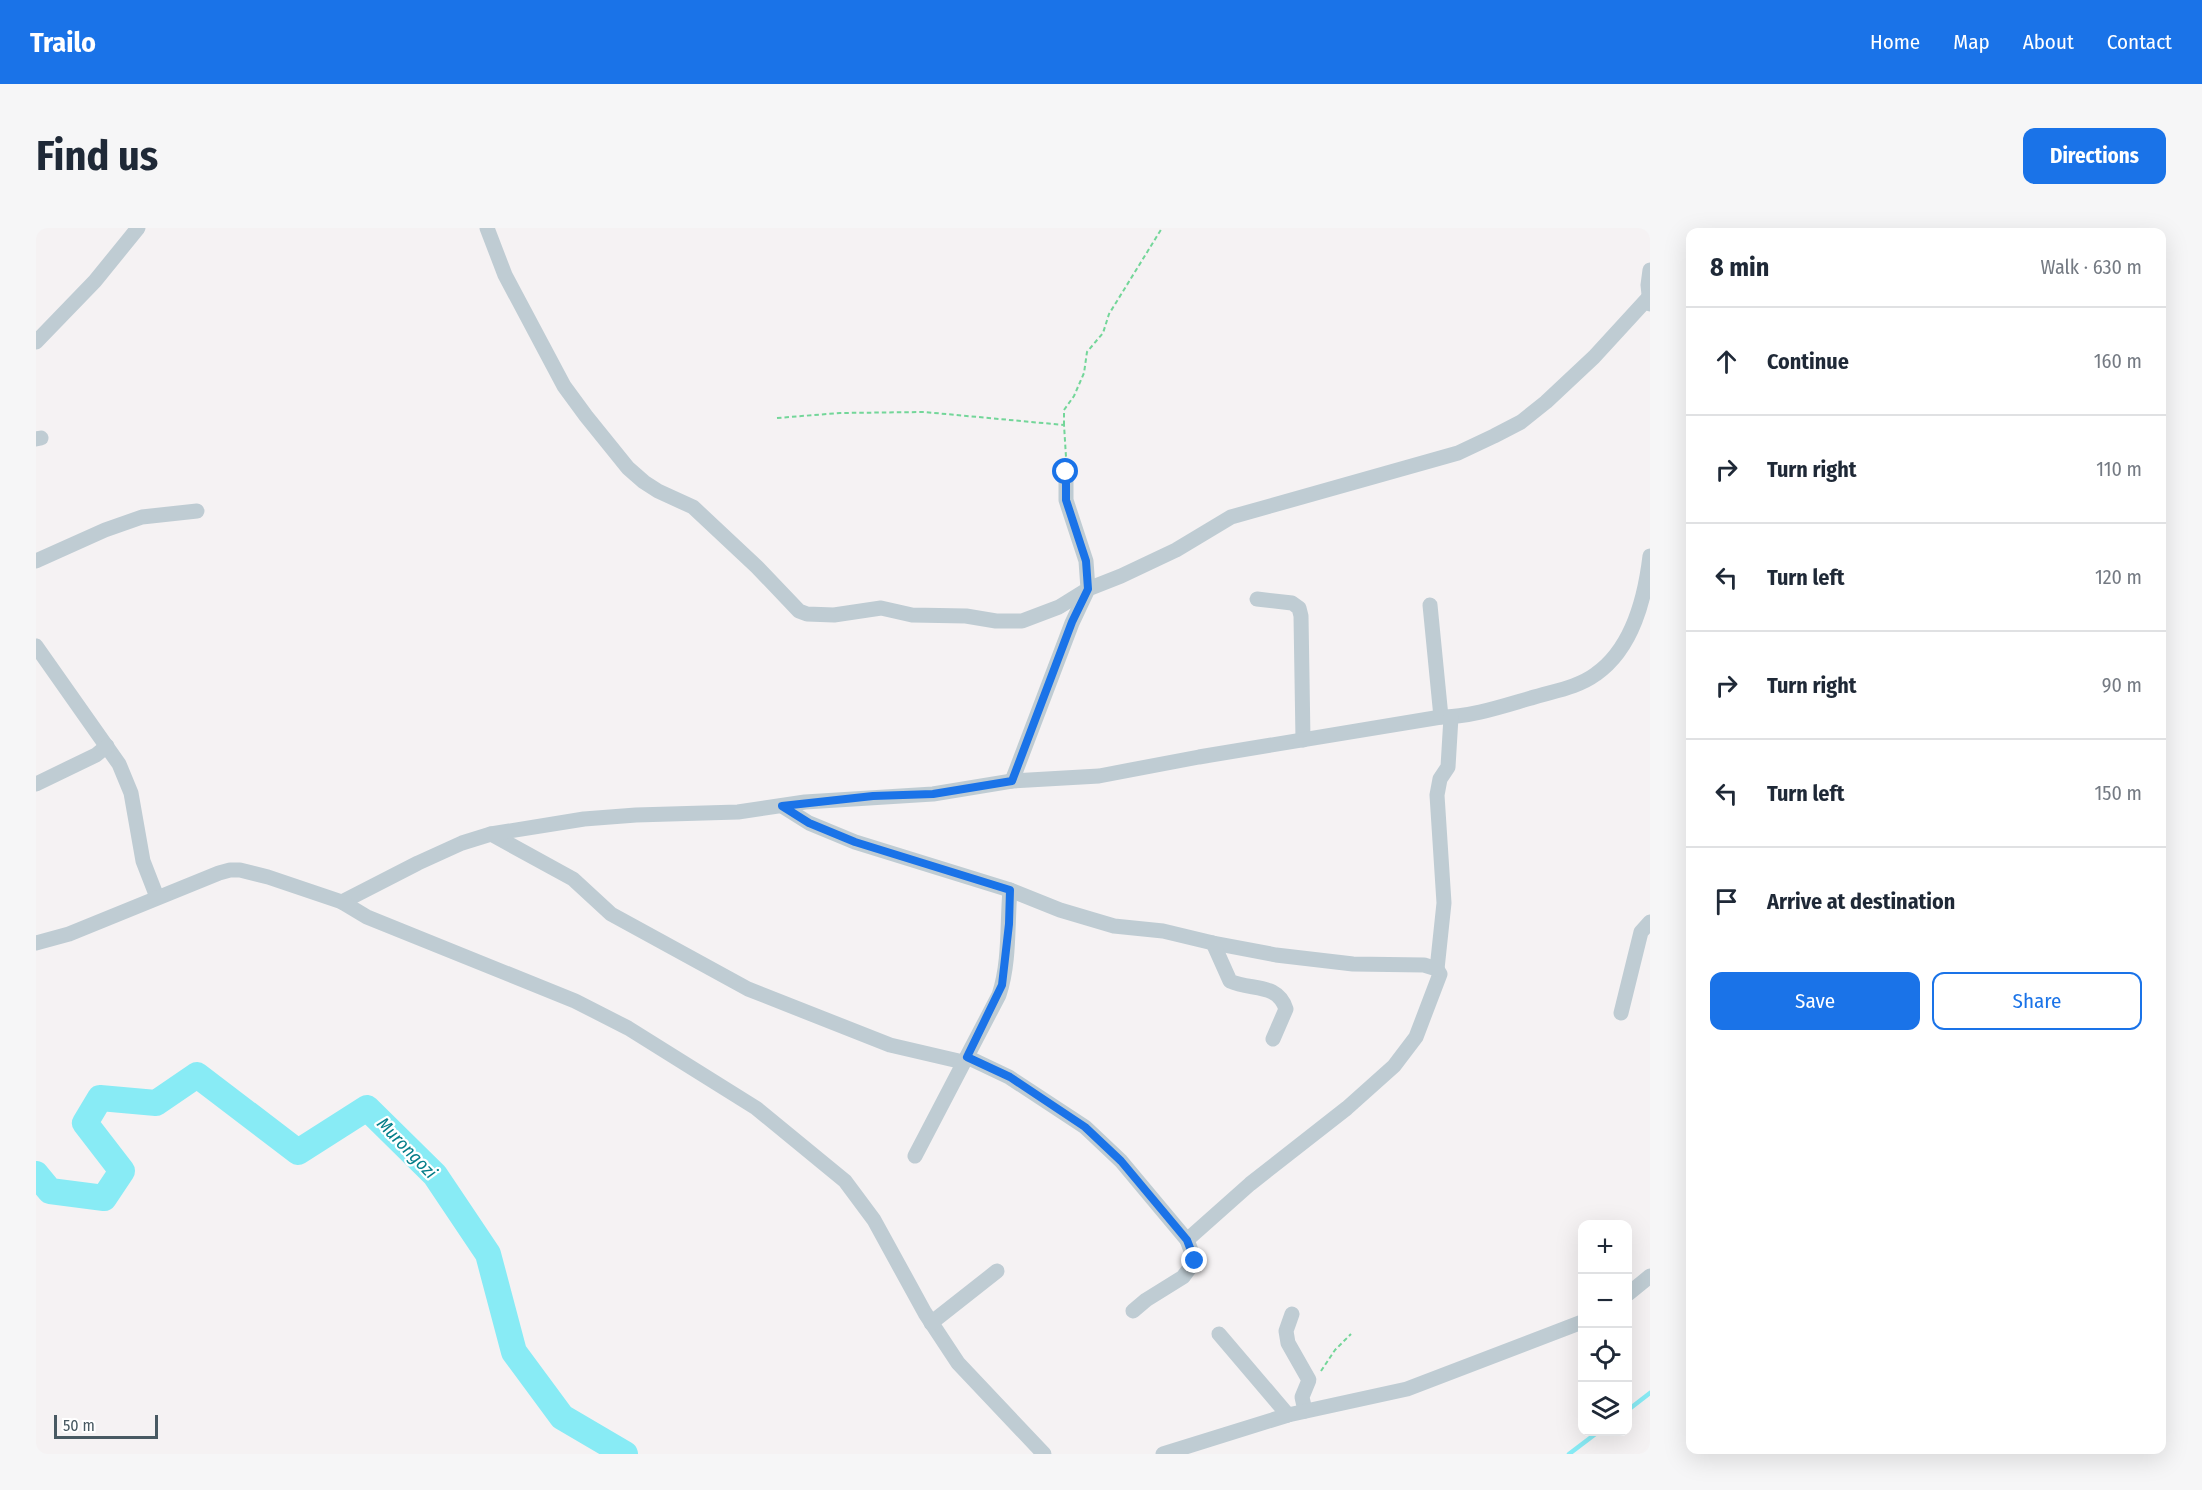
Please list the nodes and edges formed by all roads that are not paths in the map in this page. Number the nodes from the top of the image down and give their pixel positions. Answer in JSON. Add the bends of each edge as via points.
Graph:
{"nodes":[{"id":1,"x":138,"y":228,"type":"edge"},
{"id":2,"x":487,"y":228,"type":"edge"},
{"id":3,"x":1650,"y":270,"type":"edge"},
{"id":4,"x":1650,"y":300,"type":"edge"},
{"id":5,"x":36,"y":342,"type":"edge"},
{"id":6,"x":1066,"y":472,"type":"road end"},
{"id":7,"x":197,"y":511,"type":"dead end"},
{"id":8,"x":1650,"y":555,"type":"edge"},
{"id":9,"x":36,"y":561,"type":"edge"},
{"id":10,"x":1088,"y":589,"type":"junction"},
{"id":11,"x":1257,"y":599,"type":"dead end"},
{"id":12,"x":1430,"y":605,"type":"dead end"},
{"id":13,"x":36,"y":646,"type":"edge"},
{"id":14,"x":1446,"y":717,"type":"junction"},
{"id":15,"x":1304,"y":740,"type":"junction"},
{"id":16,"x":107,"y":746,"type":"junction"},
{"id":17,"x":1012,"y":781,"type":"junction"},
{"id":18,"x":36,"y":784,"type":"edge"},
{"id":19,"x":782,"y":806,"type":"junction"},
{"id":20,"x":490,"y":834,"type":"junction"},
{"id":21,"x":1010,"y":890,"type":"junction"},
{"id":22,"x":157,"y":897,"type":"junction"},
{"id":23,"x":342,"y":902,"type":"junction"},
{"id":24,"x":1650,"y":922,"type":"edge"},
{"id":25,"x":36,"y":943,"type":"edge"},
{"id":26,"x":1213,"y":943,"type":"junction"},
{"id":27,"x":1437,"y":969,"type":"junction"},
{"id":28,"x":1621,"y":1013,"type":"dead end"},
{"id":29,"x":1273,"y":1040,"type":"dead end"},
{"id":30,"x":965,"y":1060,"type":"junction"},
{"id":31,"x":915,"y":1156,"type":"dead end"},
{"id":32,"x":1187,"y":1240,"type":"junction"},
{"id":33,"x":997,"y":1270,"type":"dead end"},
{"id":34,"x":1650,"y":1276,"type":"edge"},
{"id":35,"x":1632,"y":1290,"type":"edge"},
{"id":36,"x":1133,"y":1311,"type":"dead end"},
{"id":37,"x":1292,"y":1314,"type":"dead end"},
{"id":38,"x":931,"y":1323,"type":"junction"},
{"id":39,"x":1578,"y":1324,"type":"edge"},
{"id":40,"x":1219,"y":1334,"type":"dead end"},
{"id":41,"x":1305,"y":1411,"type":"junction"},
{"id":42,"x":1288,"y":1415,"type":"junction"},
{"id":43,"x":1044,"y":1454,"type":"edge"},
{"id":44,"x":1163,"y":1454,"type":"edge"}],
"edges":[{"from":1,"to":5,"type":"street","via":[[95,281]]},
{"from":2,"to":10,"type":"street","via":[[505,275],[564,386],[628,468],[658,491],[693,507],[799,611],[834,615],[881,608],[912,615],[1022,621],[1059,607]]},
{"from":3,"to":4,"type":"street"},
{"from":4,"to":10,"type":"street","via":[[1546,402],[1521,422],[1494,436],[1448,457],[1231,517],[1176,550]]},
{"from":6,"to":10,"type":"street","via":[[1066,500],[1086,561]]},
{"from":7,"to":9,"type":"street","via":[[142,517]]},
{"from":8,"to":14,"type":"street","via":[[1631,634],[1596,675],[1572,687],[1508,705]]},
{"from":10,"to":17,"type":"street"},
{"from":11,"to":15,"type":"street","via":[[1292,603],[1299,608]]},
{"from":12,"to":14,"type":"street"},
{"from":13,"to":16,"type":"street"},
{"from":14,"to":15,"type":"street"},
{"from":14,"to":27,"type":"street","via":[[1448,767],[1440,779],[1437,795],[1444,903]]},
{"from":15,"to":17,"type":"street","via":[[1099,776]]},
{"from":16,"to":18,"type":"street"},
{"from":16,"to":22,"type":"street","via":[[131,792],[143,861]]},
{"from":17,"to":19,"type":"street","via":[[933,794]]},
{"from":19,"to":20,"type":"street","via":[[738,812],[584,819]]},
{"from":19,"to":21,"type":"street","via":[[809,823],[855,842]]},
{"from":20,"to":23,"type":"street","via":[[418,863]]},
{"from":20,"to":30,"type":"street","via":[[573,879],[611,914],[748,989],[890,1045]]},
{"from":21,"to":26,"type":"street","via":[[1114,926],[1163,931]]},
{"from":21,"to":30,"type":"street","via":[[1002,985]]},
{"from":22,"to":23,"type":"street","via":[[230,870],[268,877]]},
{"from":22,"to":25,"type":"street","via":[[69,934]]},
{"from":23,"to":38,"type":"street","via":[[367,917],[575,1001],[628,1028],[756,1108],[845,1181],[874,1220]]},
{"from":24,"to":28,"type":"street","via":[[1641,932]]},
{"from":26,"to":27,"type":"street","via":[[1353,964],[1424,965]]},
{"from":26,"to":29,"type":"street","via":[[1230,981],[1274,992],[1282,999],[1286,1009]]},
{"from":27,"to":32,"type":"street","via":[[1440,974],[1416,1037],[1394,1066]]},
{"from":30,"to":31,"type":"street"},
{"from":30,"to":32,"type":"street","via":[[1010,1077],[1085,1127],[1121,1161]]},
{"from":32,"to":36,"type":"street","via":[[1195,1261],[1184,1276]]},
{"from":33,"to":38,"type":"street"},
{"from":34,"to":35,"type":"street"},
{"from":37,"to":41,"type":"street","via":[[1288,1342],[1309,1380],[1302,1397]]},
{"from":38,"to":43,"type":"street","via":[[958,1363]]},
{"from":39,"to":41,"type":"street","via":[[1407,1389]]},
{"from":40,"to":42,"type":"street"},
{"from":41,"to":42,"type":"street"},
{"from":42,"to":44,"type":"street"}]}
